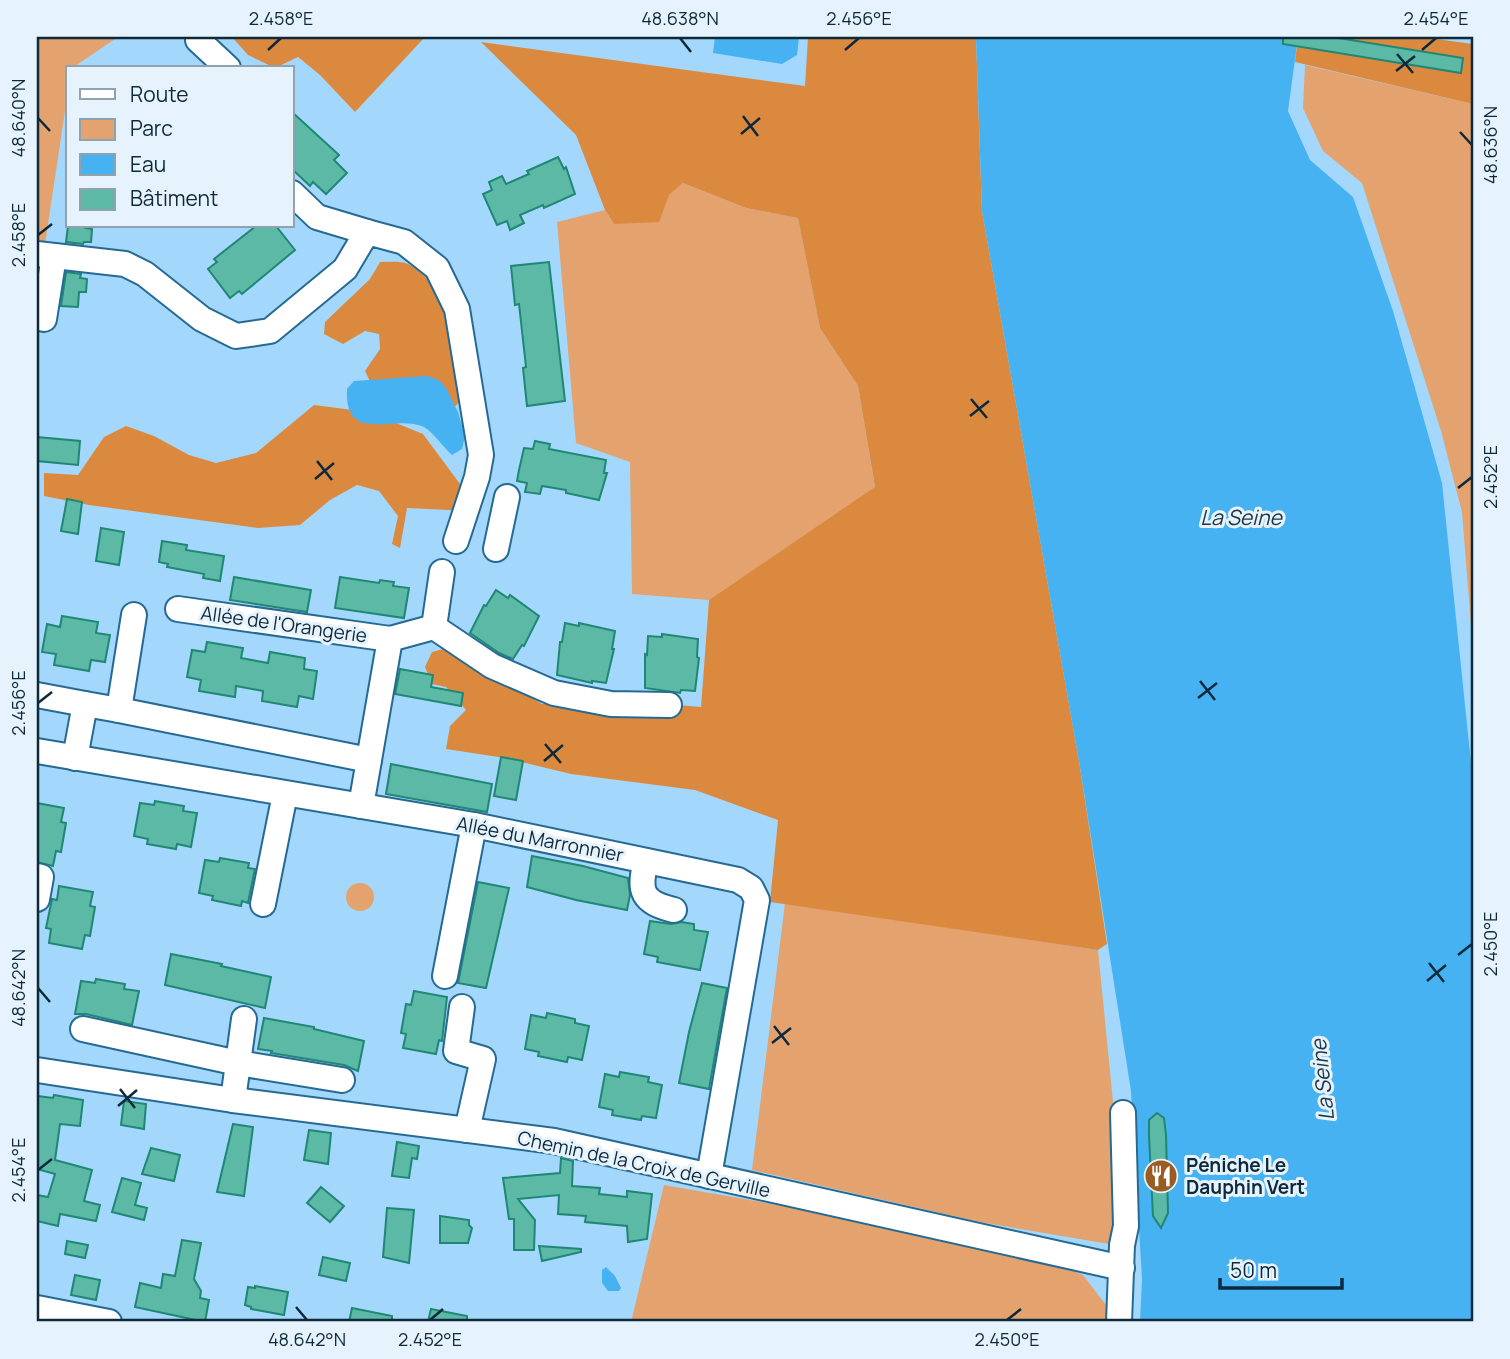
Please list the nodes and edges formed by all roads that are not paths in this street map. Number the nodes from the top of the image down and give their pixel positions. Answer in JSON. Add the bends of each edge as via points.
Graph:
{"nodes":[{"id":1,"x":198,"y":40,"type":"dead end"},
{"id":2,"x":226,"y":66,"type":"edge"},
{"id":3,"x":294,"y":195,"type":"edge"},
{"id":4,"x":367,"y":232,"type":"junction"},
{"id":5,"x":46,"y":255,"type":"edge"},
{"id":6,"x":44,"y":319,"type":"dead end"},
{"id":7,"x":507,"y":497,"type":"dead end"},
{"id":8,"x":456,"y":541,"type":"dead end"},
{"id":9,"x":496,"y":549,"type":"dead end"},
{"id":10,"x":442,"y":572,"type":"dead end"},
{"id":11,"x":178,"y":610,"type":"dead end"},
{"id":12,"x":134,"y":615,"type":"dead end"},
{"id":13,"x":434,"y":627,"type":"junction"},
{"id":14,"x":390,"y":639,"type":"junction"},
{"id":15,"x":37,"y":695,"type":"edge"},
{"id":16,"x":85,"y":704,"type":"junction"},
{"id":17,"x":669,"y":705,"type":"dead end"},
{"id":18,"x":119,"y":709,"type":"junction"},
{"id":19,"x":37,"y":751,"type":"edge"},
{"id":20,"x":75,"y":758,"type":"junction"},
{"id":21,"x":369,"y":760,"type":"junction"},
{"id":22,"x":285,"y":794,"type":"junction"},
{"id":23,"x":361,"y":806,"type":"junction"},
{"id":24,"x":474,"y":825,"type":"junction"},
{"id":25,"x":646,"y":861,"type":"junction"},
{"id":26,"x":37,"y":876,"type":"edge"},
{"id":27,"x":37,"y":899,"type":"edge"},
{"id":28,"x":263,"y":904,"type":"dead end"},
{"id":29,"x":674,"y":910,"type":"dead end"},
{"id":30,"x":445,"y":976,"type":"dead end"},
{"id":31,"x":462,"y":1007,"type":"dead end"},
{"id":32,"x":244,"y":1019,"type":"dead end"},
{"id":33,"x":83,"y":1029,"type":"dead end"},
{"id":34,"x":238,"y":1063,"type":"junction"},
{"id":35,"x":37,"y":1070,"type":"edge"},
{"id":36,"x":342,"y":1080,"type":"dead end"},
{"id":37,"x":233,"y":1100,"type":"junction"},
{"id":38,"x":1123,"y":1113,"type":"dead end"},
{"id":39,"x":467,"y":1130,"type":"junction"},
{"id":40,"x":709,"y":1176,"type":"junction"},
{"id":41,"x":1122,"y":1268,"type":"junction"},
{"id":42,"x":37,"y":1308,"type":"edge"},
{"id":43,"x":109,"y":1322,"type":"edge"},
{"id":44,"x":1119,"y":1322,"type":"edge"}],
"edges":[{"from":1,"to":2,"type":"street"},
{"from":3,"to":4,"type":"street","via":[[317,217]]},
{"from":4,"to":5,"type":"street","via":[[345,269],[270,331],[236,336],[202,319],[125,264]]},
{"from":4,"to":8,"type":"street","via":[[404,242],[438,268],[457,309],[481,456]]},
{"from":5,"to":6,"type":"street"},
{"from":7,"to":9,"type":"street"},
{"from":10,"to":13,"type":"street"},
{"from":11,"to":14,"type":"street","name":"Allée de l'Orangerie"},
{"from":12,"to":18,"type":"street"},
{"from":13,"to":14,"type":"street"},
{"from":13,"to":17,"type":"street","via":[[492,666],[554,694],[611,704]]},
{"from":14,"to":21,"type":"street"},
{"from":15,"to":16,"type":"street"},
{"from":16,"to":18,"type":"street"},
{"from":16,"to":20,"type":"street"},
{"from":18,"to":21,"type":"street"},
{"from":19,"to":20,"type":"street","name":"Allée du Marronnier"},
{"from":20,"to":22,"type":"street","name":"Allée du Marronnier"},
{"from":21,"to":23,"type":"street"},
{"from":22,"to":23,"type":"street","name":"Allée du Marronnier"},
{"from":22,"to":28,"type":"street"},
{"from":23,"to":24,"type":"street","name":"Allée du Marronnier"},
{"from":24,"to":25,"type":"street","name":"Allée du Marronnier"},
{"from":24,"to":30,"type":"street"},
{"from":25,"to":29,"type":"street","via":[[641,887],[646,898]]},
{"from":25,"to":40,"type":"street","name":"Allée du Marronnier","via":[[738,880],[751,888],[757,901]]},
{"from":26,"to":27,"type":"street","via":[[41,877]]},
{"from":31,"to":39,"type":"street","via":[[456,1051],[483,1059]]},
{"from":32,"to":34,"type":"street"},
{"from":33,"to":34,"type":"street"},
{"from":34,"to":36,"type":"street"},
{"from":34,"to":37,"type":"street"},
{"from":35,"to":37,"type":"street","name":"Chemin de la Croix de Gerville"},
{"from":37,"to":39,"type":"street","name":"Chemin de la Croix de Gerville"},
{"from":38,"to":41,"type":"street","via":[[1126,1226]]},
{"from":39,"to":40,"type":"street","name":"Chemin de la Croix de Gerville","via":[[554,1141]]},
{"from":40,"to":41,"type":"street","name":"Chemin de la Croix de Gerville"},
{"from":41,"to":44,"type":"street"},
{"from":42,"to":43,"type":"street"}]}
